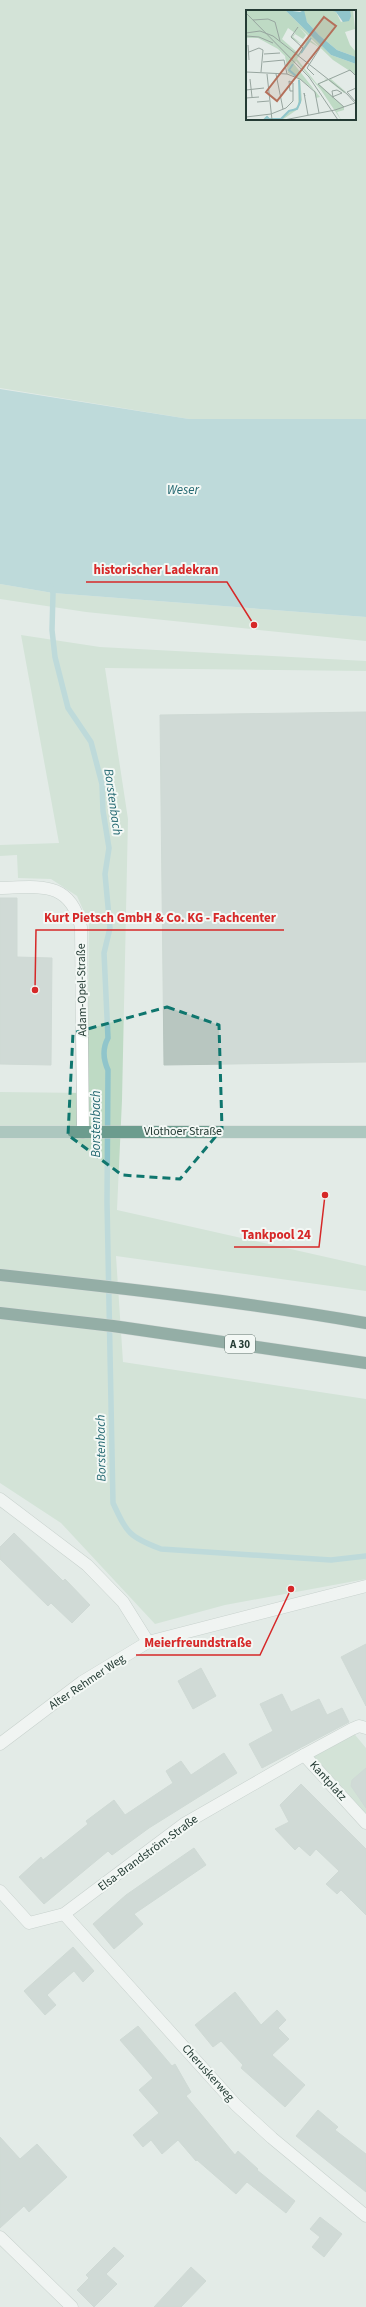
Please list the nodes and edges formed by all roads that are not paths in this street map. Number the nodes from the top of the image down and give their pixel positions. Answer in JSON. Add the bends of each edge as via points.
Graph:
{"nodes":[{"id":1,"x":0,"y":888,"type":"edge"},
{"id":2,"x":0,"y":1132,"type":"edge"},
{"id":3,"x":83,"y":1132,"type":"junction"},
{"id":4,"x":366,"y":1132,"type":"edge"},
{"id":5,"x":0,"y":1275,"type":"edge"},
{"id":6,"x":0,"y":1313,"type":"edge"},
{"id":7,"x":366,"y":1324,"type":"edge"},
{"id":8,"x":366,"y":1363,"type":"edge"},
{"id":9,"x":0,"y":1499,"type":"edge"},
{"id":10,"x":366,"y":1586,"type":"edge"},
{"id":11,"x":148,"y":1642,"type":"junction"},
{"id":12,"x":366,"y":1728,"type":"edge"},
{"id":13,"x":0,"y":1744,"type":"edge"},
{"id":14,"x":304,"y":1755,"type":"junction"},
{"id":15,"x":366,"y":1823,"type":"edge"},
{"id":16,"x":0,"y":1891,"type":"edge"},
{"id":17,"x":64,"y":1914,"type":"junction"},
{"id":18,"x":366,"y":2216,"type":"edge"},
{"id":19,"x":0,"y":2237,"type":"edge"},
{"id":20,"x":72,"y":2307,"type":"edge"}],
"edges":[{"from":1,"to":3,"type":"street","name":"Adam-Opel-Straße","via":[[50,888],[63,893],[73,904],[78,916],[81,927]]},
{"from":2,"to":3,"type":"main road","name":"Vlothoer Straße"},
{"from":3,"to":4,"type":"main road","name":"Vlothoer Straße"},
{"from":5,"to":7,"type":"highway","via":[[308,1313]]},
{"from":6,"to":8,"type":"highway","number":"A 30","via":[[100,1324]]},
{"from":9,"to":11,"type":"street","via":[[87,1565],[123,1602]]},
{"from":10,"to":11,"type":"street","name":"Alter Rehmer Weg"},
{"from":11,"to":13,"type":"street","name":"Alter Rehmer Weg","via":[[82,1682]]},
{"from":12,"to":14,"type":"street","name":"Kantplatz","via":[[359,1726],[352,1729]]},
{"from":14,"to":15,"type":"street","name":"Kantplatz"},
{"from":14,"to":17,"type":"street","name":"Elsa-Brandström-Straße","via":[[184,1824]]},
{"from":16,"to":17,"type":"street","name":"Elsa-Brandström-Straße","via":[[28,1923]]},
{"from":17,"to":18,"type":"street","name":"Cheruskerweg","via":[[236,2105]]},
{"from":19,"to":20,"type":"street"}]}
